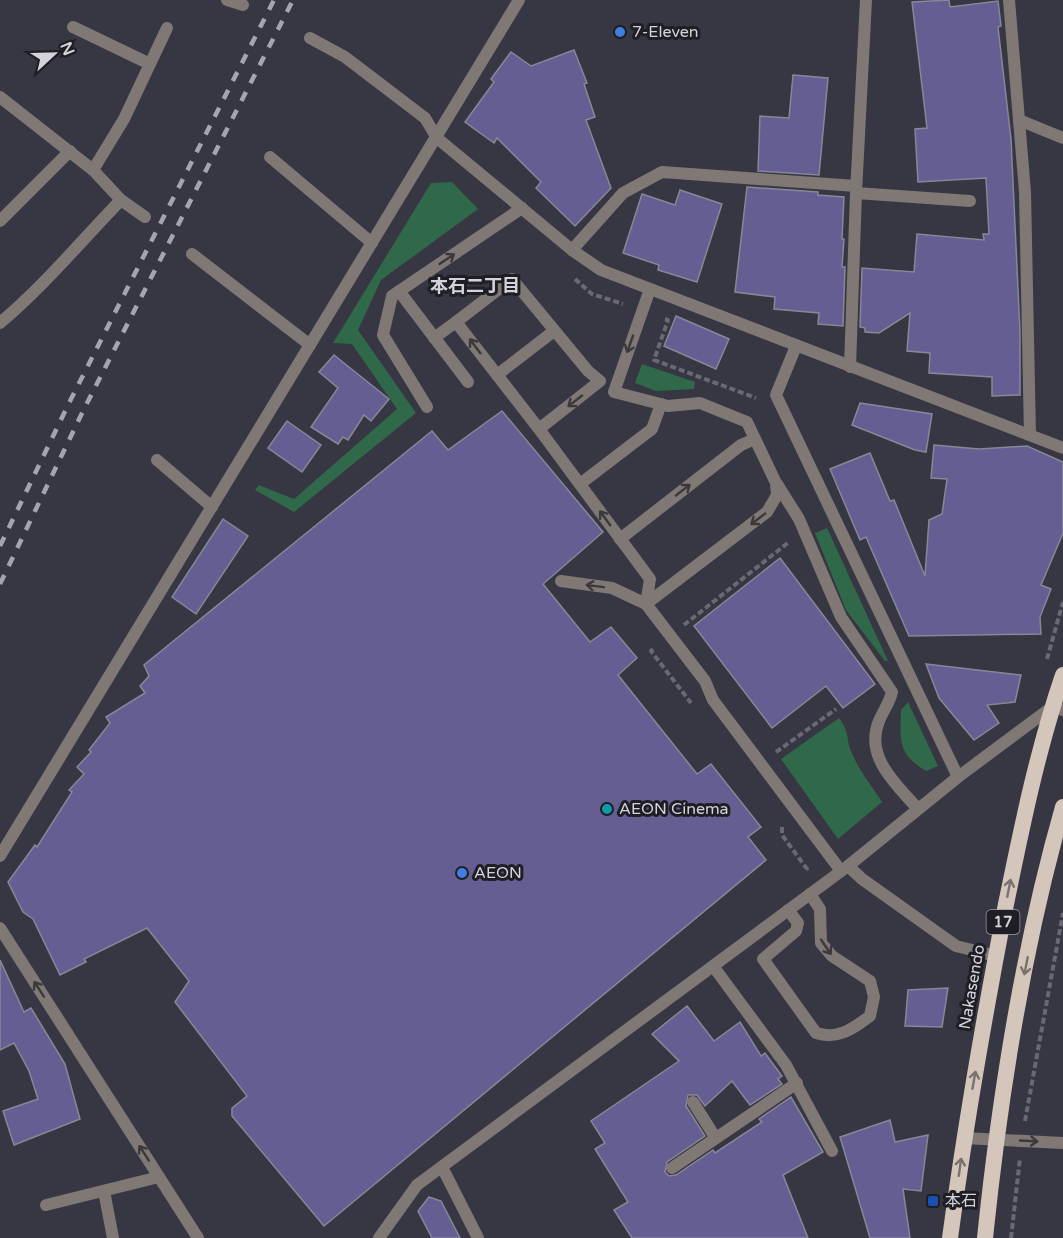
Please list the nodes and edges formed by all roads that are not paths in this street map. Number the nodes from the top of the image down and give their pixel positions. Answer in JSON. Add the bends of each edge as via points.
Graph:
{"nodes":[{"id":1,"x":227,"y":0,"type":"edge"},
{"id":2,"x":519,"y":0,"type":"edge"},
{"id":3,"x":866,"y":0,"type":"edge"},
{"id":4,"x":1009,"y":0,"type":"edge"},
{"id":5,"x":243,"y":5,"type":"dead end"},
{"id":6,"x":73,"y":27,"type":"dead end"},
{"id":7,"x":167,"y":28,"type":"dead end"},
{"id":8,"x":310,"y":38,"type":"dead end"},
{"id":9,"x":150,"y":64,"type":"junction"},
{"id":10,"x":0,"y":97,"type":"edge"},
{"id":11,"x":1019,"y":120,"type":"junction"},
{"id":12,"x":437,"y":138,"type":"junction"},
{"id":13,"x":1063,"y":138,"type":"edge"},
{"id":14,"x":70,"y":152,"type":"junction"},
{"id":15,"x":270,"y":157,"type":"dead end"},
{"id":16,"x":93,"y":170,"type":"junction"},
{"id":17,"x":856,"y":190,"type":"junction"},
{"id":18,"x":121,"y":200,"type":"junction"},
{"id":19,"x":970,"y":201,"type":"dead end"},
{"id":20,"x":522,"y":208,"type":"junction"},
{"id":21,"x":145,"y":217,"type":"dead end"},
{"id":22,"x":0,"y":221,"type":"edge"},
{"id":23,"x":372,"y":243,"type":"junction"},
{"id":24,"x":572,"y":250,"type":"junction"},
{"id":25,"x":192,"y":254,"type":"dead end"},
{"id":26,"x":650,"y":289,"type":"junction"},
{"id":27,"x":399,"y":291,"type":"junction"},
{"id":28,"x":456,"y":322,"type":"junction"},
{"id":29,"x":0,"y":323,"type":"edge"},
{"id":30,"x":554,"y":331,"type":"junction"},
{"id":31,"x":434,"y":338,"type":"junction"},
{"id":32,"x":310,"y":345,"type":"junction"},
{"id":33,"x":796,"y":346,"type":"junction"},
{"id":34,"x":850,"y":367,"type":"junction"},
{"id":35,"x":497,"y":375,"type":"junction"},
{"id":36,"x":600,"y":381,"type":"junction"},
{"id":37,"x":468,"y":382,"type":"dead end"},
{"id":38,"x":614,"y":392,"type":"junction"},
{"id":39,"x":662,"y":404,"type":"junction"},
{"id":40,"x":427,"y":406,"type":"dead end"},
{"id":41,"x":539,"y":429,"type":"junction"},
{"id":42,"x":1030,"y":435,"type":"junction"},
{"id":43,"x":755,"y":439,"type":"junction"},
{"id":44,"x":1063,"y":448,"type":"edge"},
{"id":45,"x":157,"y":460,"type":"dead end"},
{"id":46,"x":776,"y":483,"type":"junction"},
{"id":47,"x":580,"y":484,"type":"junction"},
{"id":48,"x":212,"y":507,"type":"junction"},
{"id":49,"x":620,"y":539,"type":"junction"},
{"id":50,"x":561,"y":581,"type":"dead end"},
{"id":51,"x":646,"y":603,"type":"junction"},
{"id":52,"x":1063,"y":675,"type":"edge"},
{"id":53,"x":1057,"y":709,"type":"edge"},
{"id":54,"x":958,"y":777,"type":"junction"},
{"id":55,"x":1063,"y":807,"type":"edge"},
{"id":56,"x":918,"y":809,"type":"junction"},
{"id":57,"x":0,"y":856,"type":"edge"},
{"id":58,"x":845,"y":868,"type":"junction"},
{"id":59,"x":810,"y":894,"type":"junction"},
{"id":60,"x":788,"y":910,"type":"junction"},
{"id":61,"x":0,"y":928,"type":"edge"},
{"id":62,"x":996,"y":956,"type":"junction"},
{"id":63,"x":713,"y":966,"type":"junction"},
{"id":64,"x":797,"y":1083,"type":"junction"},
{"id":65,"x":693,"y":1102,"type":"dead end"},
{"id":66,"x":715,"y":1137,"type":"junction"},
{"id":67,"x":964,"y":1138,"type":"junction"},
{"id":68,"x":995,"y":1139,"type":"junction"},
{"id":69,"x":1063,"y":1143,"type":"edge"},
{"id":70,"x":832,"y":1151,"type":"dead end"},
{"id":71,"x":442,"y":1167,"type":"junction"},
{"id":72,"x":672,"y":1168,"type":"dead end"},
{"id":73,"x":159,"y":1177,"type":"junction"},
{"id":74,"x":104,"y":1191,"type":"junction"},
{"id":75,"x":46,"y":1205,"type":"dead end"},
{"id":76,"x":113,"y":1238,"type":"edge"},
{"id":77,"x":198,"y":1238,"type":"edge"},
{"id":78,"x":379,"y":1238,"type":"edge"},
{"id":79,"x":478,"y":1238,"type":"edge"},
{"id":80,"x":950,"y":1238,"type":"edge"},
{"id":81,"x":985,"y":1238,"type":"edge"}],
"edges":[{"from":1,"to":5,"type":"street"},
{"from":2,"to":12,"type":"street"},
{"from":3,"to":17,"type":"street"},
{"from":4,"to":11,"type":"street"},
{"from":6,"to":9,"type":"street"},
{"from":7,"to":9,"type":"street"},
{"from":8,"to":12,"type":"street","via":[[345,57],[425,118]]},
{"from":9,"to":16,"type":"street","via":[[124,120]]},
{"from":10,"to":14,"type":"street"},
{"from":11,"to":13,"type":"street"},
{"from":11,"to":42,"type":"street","via":[[1025,192]]},
{"from":12,"to":20,"type":"street"},
{"from":12,"to":23,"type":"street"},
{"from":14,"to":16,"type":"street"},
{"from":14,"to":22,"type":"street"},
{"from":15,"to":23,"type":"street"},
{"from":16,"to":18,"type":"street"},
{"from":17,"to":19,"type":"street"},
{"from":17,"to":24,"type":"street","via":[[662,172],[623,193]]},
{"from":17,"to":34,"type":"street"},
{"from":18,"to":21,"type":"street"},
{"from":18,"to":29,"type":"street","via":[[32,296]]},
{"from":20,"to":24,"type":"street"},
{"from":27,"to":20,"type":"street","one_way":true},
{"from":23,"to":32,"type":"street"},
{"from":24,"to":26,"type":"street","via":[[602,270]]},
{"from":25,"to":32,"type":"street"},
{"from":26,"to":33,"type":"street"},
{"from":26,"to":38,"type":"street","one_way":true},
{"from":27,"to":31,"type":"street"},
{"from":27,"to":40,"type":"street","via":[[392,296],[383,335]]},
{"from":28,"to":30,"type":"street","via":[[512,279]]},
{"from":28,"to":31,"type":"street"},
{"from":35,"to":28,"type":"street","one_way":true},
{"from":30,"to":35,"type":"street"},
{"from":30,"to":36,"type":"street"},
{"from":31,"to":37,"type":"street"},
{"from":32,"to":48,"type":"street"},
{"from":33,"to":34,"type":"street"},
{"from":33,"to":54,"type":"street","via":[[776,395]]},
{"from":34,"to":42,"type":"street"},
{"from":35,"to":41,"type":"street"},
{"from":36,"to":38,"type":"street"},
{"from":36,"to":41,"type":"street","one_way":true},
{"from":38,"to":39,"type":"street"},
{"from":39,"to":43,"type":"street","via":[[700,403],[747,422]]},
{"from":39,"to":47,"type":"street","via":[[652,429]]},
{"from":41,"to":47,"type":"street"},
{"from":42,"to":44,"type":"street"},
{"from":43,"to":46,"type":"street"},
{"from":49,"to":43,"type":"street","one_way":true,"via":[[741,445]]},
{"from":45,"to":48,"type":"street"},
{"from":46,"to":51,"type":"street","one_way":true,"via":[[777,495],[767,512]]},
{"from":46,"to":56,"type":"street","via":[[799,519],[841,617],[892,692],[874,738],[880,764]]},
{"from":49,"to":47,"type":"street","one_way":true},
{"from":48,"to":57,"type":"street"},
{"from":49,"to":51,"type":"street","via":[[650,579]]},
{"from":51,"to":50,"type":"street","one_way":true,"via":[[612,588]]},
{"from":51,"to":58,"type":"street","via":[[705,681],[713,700]]},
{"from":52,"to":53,"type":"highway","name":"Nakasendo","number":"17"},
{"from":53,"to":54,"type":"street"},
{"from":62,"to":53,"type":"highway","name":"Nakasendo","number":"17","one_way":true,"via":[[1022,824]]},
{"from":54,"to":56,"type":"street"},
{"from":55,"to":68,"type":"highway","number":"17","one_way":true,"via":[[1026,964]]},
{"from":56,"to":58,"type":"street"},
{"from":58,"to":59,"type":"street"},
{"from":58,"to":62,"type":"street","via":[[957,946]]},
{"from":59,"to":60,"type":"street"},
{"from":59,"to":60,"type":"street","one_way":true,"via":[[820,909],[821,943],[832,956],[870,981],[874,997],[870,1016],[843,1034],[828,1037],[816,1033],[763,959],[796,931],[798,923]]},
{"from":60,"to":63,"type":"street"},
{"from":73,"to":61,"type":"street","one_way":true},
{"from":67,"to":62,"type":"highway","name":"Nakasendo","number":"17","one_way":true},
{"from":63,"to":64,"type":"street"},
{"from":63,"to":71,"type":"street"},
{"from":64,"to":66,"type":"street"},
{"from":64,"to":70,"type":"street"},
{"from":65,"to":66,"type":"street"},
{"from":66,"to":72,"type":"street"},
{"from":67,"to":68,"type":"street"},
{"from":80,"to":67,"type":"highway","name":"Nakasendo","number":"17","one_way":true},
{"from":68,"to":69,"type":"street","one_way":true},
{"from":68,"to":81,"type":"highway","number":"17"},
{"from":71,"to":78,"type":"street","via":[[417,1185]]},
{"from":71,"to":79,"type":"street"},
{"from":73,"to":74,"type":"street"},
{"from":73,"to":77,"type":"street"},
{"from":74,"to":75,"type":"street"},
{"from":74,"to":76,"type":"street"}]}
